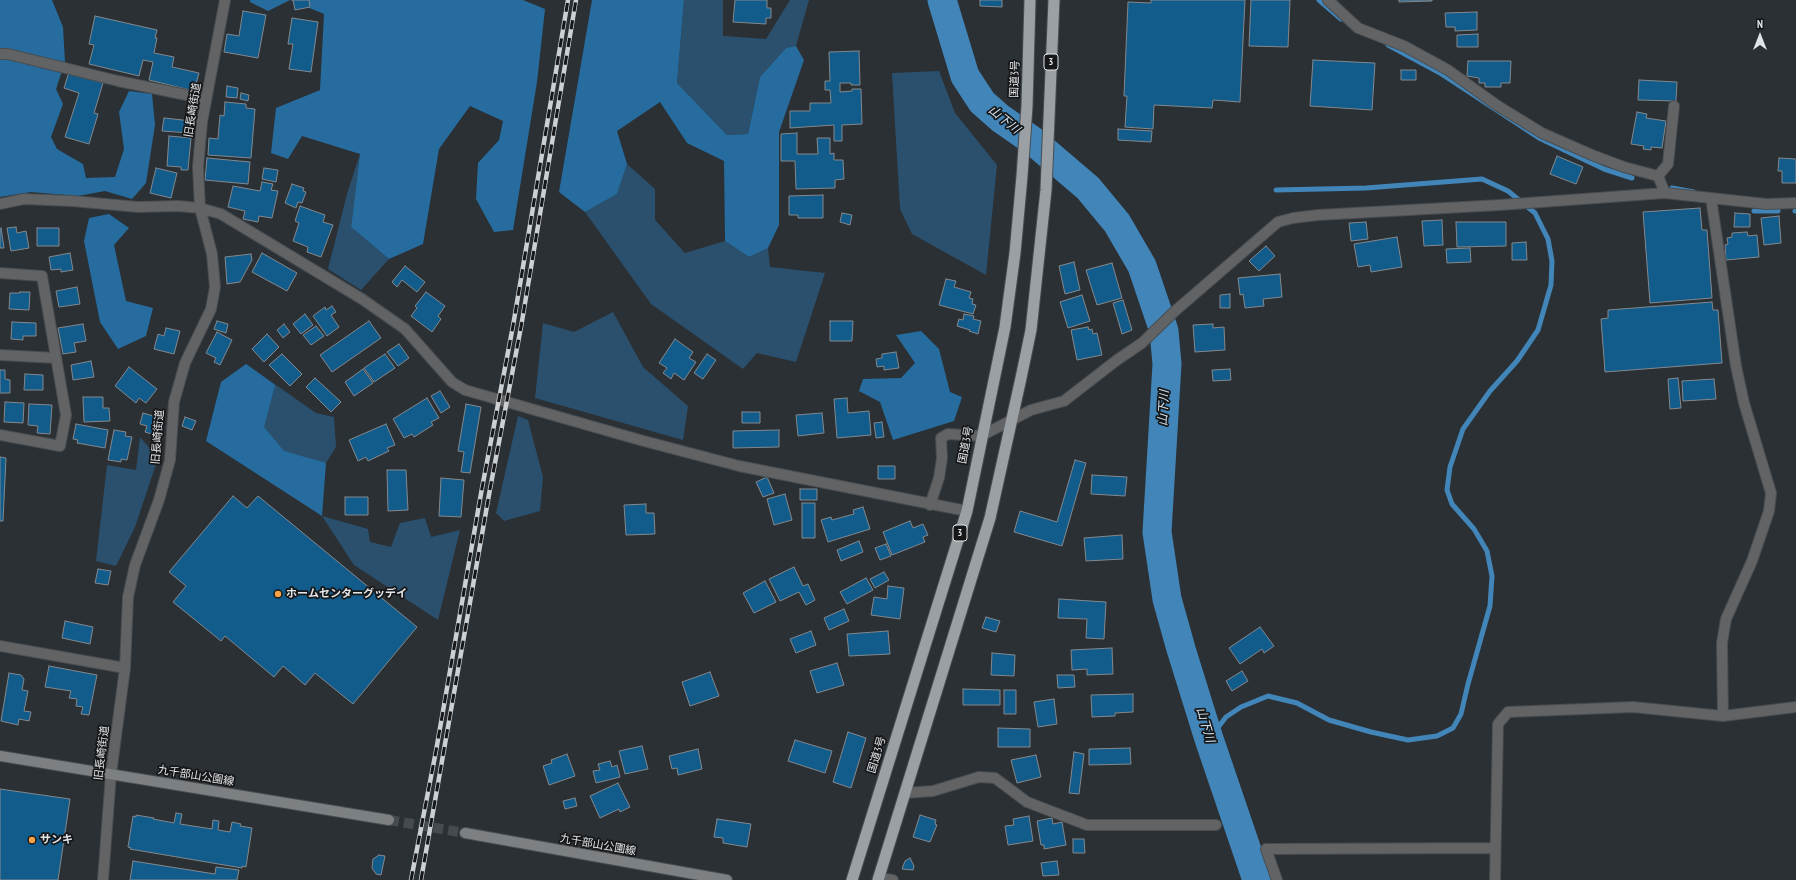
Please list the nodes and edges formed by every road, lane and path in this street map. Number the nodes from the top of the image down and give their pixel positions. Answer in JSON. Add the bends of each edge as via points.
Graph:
{"nodes":[{"id":1,"x":225,"y":0,"type":"edge"},
{"id":2,"x":1030,"y":0,"type":"edge"},
{"id":3,"x":1054,"y":0,"type":"edge"},
{"id":4,"x":1328,"y":0,"type":"edge"},
{"id":5,"x":0,"y":54,"type":"edge"},
{"id":6,"x":206,"y":99,"type":"junction"},
{"id":7,"x":1674,"y":106,"type":"dead end"},
{"id":8,"x":1658,"y":176,"type":"junction"},
{"id":9,"x":1665,"y":193,"type":"junction"},
{"id":10,"x":1711,"y":198,"type":"junction"},
{"id":11,"x":1796,"y":203,"type":"edge"},
{"id":12,"x":0,"y":204,"type":"edge"},
{"id":13,"x":200,"y":208,"type":"junction"},
{"id":14,"x":0,"y":273,"type":"edge"},
{"id":15,"x":0,"y":355,"type":"edge"},
{"id":16,"x":56,"y":358,"type":"junction"},
{"id":17,"x":1013,"y":420,"type":"junction"},
{"id":18,"x":0,"y":435,"type":"edge"},
{"id":19,"x":981,"y":436,"type":"junction"},
{"id":20,"x":930,"y":505,"type":"junction"},
{"id":21,"x":967,"y":511,"type":"junction"},
{"id":22,"x":0,"y":646,"type":"edge"},
{"id":23,"x":125,"y":668,"type":"junction"},
{"id":24,"x":1796,"y":707,"type":"edge"},
{"id":25,"x":1723,"y":716,"type":"junction"},
{"id":26,"x":0,"y":756,"type":"edge"},
{"id":27,"x":111,"y":774,"type":"junction"},
{"id":28,"x":905,"y":792,"type":"junction"},
{"id":29,"x":389,"y":820,"type":"tunnel mouth"},
{"id":30,"x":1216,"y":825,"type":"dead end"},
{"id":31,"x":465,"y":833,"type":"tunnel mouth"},
{"id":32,"x":1495,"y":848,"type":"junction"},
{"id":33,"x":879,"y":879,"type":"edge"},
{"id":34,"x":103,"y":880,"type":"edge"},
{"id":35,"x":727,"y":880,"type":"edge"},
{"id":36,"x":852,"y":880,"type":"edge"},
{"id":37,"x":893,"y":880,"type":"edge"},
{"id":38,"x":1278,"y":880,"type":"edge"},
{"id":39,"x":1495,"y":880,"type":"edge"}],
"edges":[{"from":1,"to":6,"type":"street","name":"旧長崎街道"},
{"from":2,"to":19,"type":"highway","name":"国道3号","number":"3","via":[[1027,106],[1015,253],[1005,327]]},
{"from":3,"to":17,"type":"highway","number":"3","via":[[1046,190],[1031,330]]},
{"from":4,"to":8,"type":"street","via":[[1358,28],[1404,46],[1448,70],[1498,106],[1542,133],[1624,167]]},
{"from":5,"to":6,"type":"street"},
{"from":6,"to":13,"type":"street","name":"旧長崎街道","via":[[198,167]]},
{"from":7,"to":8,"type":"street","via":[[1668,164]]},
{"from":8,"to":9,"type":"street"},
{"from":9,"to":10,"type":"street"},
{"from":9,"to":17,"type":"street","via":[[1539,203],[1318,215],[1278,222],[1148,337],[1064,400],[1031,410]]},
{"from":10,"to":11,"type":"street","via":[[1766,204]]},
{"from":10,"to":25,"type":"street","via":[[1736,366],[1744,403],[1771,493],[1769,511],[1752,561],[1726,619],[1722,643]]},
{"from":12,"to":13,"type":"street","via":[[24,199],[138,207]]},
{"from":13,"to":20,"type":"street","via":[[222,214],[367,302],[405,329],[452,382],[465,390],[739,466]]},
{"from":13,"to":23,"type":"street","name":"旧長崎街道","via":[[212,254],[215,287],[211,309],[185,363],[174,402],[170,460],[159,500],[135,565],[128,597]]},
{"from":14,"to":16,"type":"street","via":[[42,276]]},
{"from":15,"to":16,"type":"street"},
{"from":16,"to":18,"type":"street","via":[[66,415],[60,446]]},
{"from":17,"to":19,"type":"street"},
{"from":17,"to":28,"type":"highway","number":"3","via":[[990,518]]},
{"from":19,"to":20,"type":"street","via":[[948,434],[941,438],[939,478]]},
{"from":19,"to":21,"type":"highway","name":"国道3号","number":"3"},
{"from":20,"to":21,"type":"street"},
{"from":21,"to":36,"type":"highway","name":"国道3号","number":"3"},
{"from":22,"to":23,"type":"street"},
{"from":23,"to":27,"type":"street","name":"旧長崎街道"},
{"from":24,"to":25,"type":"street"},
{"from":25,"to":32,"type":"street","via":[[1633,707],[1508,712],[1498,724]]},
{"from":26,"to":27,"type":"main road","name":"九千部山公園線"},
{"from":27,"to":29,"type":"main road","name":"九千部山公園線"},
{"from":27,"to":34,"type":"street","name":"旧長崎街道"},
{"from":28,"to":30,"type":"street","via":[[933,791],[979,777],[995,778],[1027,802],[1087,826]]},
{"from":28,"to":33,"type":"highway","number":"3"},
{"from":31,"to":35,"type":"main road","name":"九千部山公園線"},
{"from":32,"to":38,"type":"street","via":[[1266,849]]},
{"from":32,"to":39,"type":"street"},
{"from":33,"to":37,"type":"street"}]}
